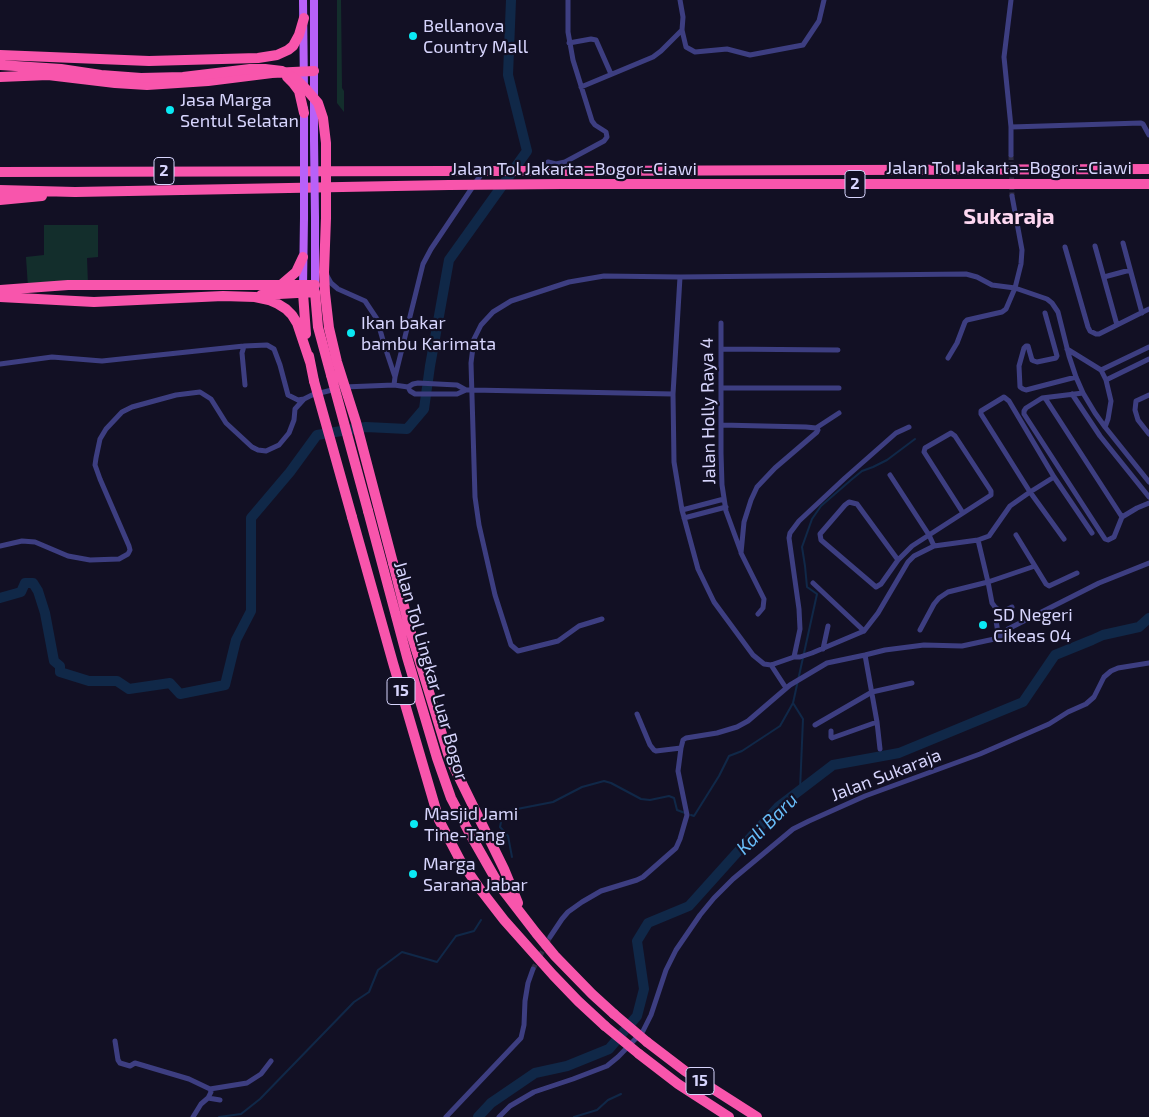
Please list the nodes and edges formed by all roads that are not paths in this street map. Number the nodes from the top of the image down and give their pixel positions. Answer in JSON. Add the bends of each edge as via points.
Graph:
{"nodes":[{"id":1,"x":303,"y":0,"type":"edge"},
{"id":2,"x":314,"y":0,"type":"edge"},
{"id":3,"x":568,"y":0,"type":"edge"},
{"id":4,"x":680,"y":0,"type":"edge"},
{"id":5,"x":824,"y":0,"type":"edge"},
{"id":6,"x":1011,"y":0,"type":"edge"},
{"id":7,"x":304,"y":18,"type":"junction"},
{"id":8,"x":682,"y":30,"type":"junction"},
{"id":9,"x":569,"y":43,"type":"junction"},
{"id":10,"x":0,"y":55,"type":"edge"},
{"id":11,"x":0,"y":66,"type":"edge"},
{"id":12,"x":309,"y":71,"type":"junction"},
{"id":13,"x":272,"y":73,"type":"junction"},
{"id":14,"x":611,"y":74,"type":"junction"},
{"id":15,"x":0,"y":77,"type":"edge"},
{"id":16,"x":581,"y":87,"type":"junction"},
{"id":17,"x":304,"y":113,"type":"junction"},
{"id":18,"x":1011,"y":128,"type":"junction"},
{"id":19,"x":1149,"y":135,"type":"edge"},
{"id":20,"x":1012,"y":155,"type":"tunnel mouth"},
{"id":21,"x":548,"y":162,"type":"dead end"},
{"id":22,"x":482,"y":167,"type":"dead end"},
{"id":23,"x":1149,"y":169,"type":"edge"},
{"id":24,"x":0,"y":170,"type":"edge"},
{"id":25,"x":1149,"y":184,"type":"edge"},
{"id":26,"x":0,"y":190,"type":"edge"},
{"id":27,"x":75,"y":192,"type":"junction"},
{"id":28,"x":1012,"y":196,"type":"tunnel mouth"},
{"id":29,"x":0,"y":200,"type":"edge"},
{"id":30,"x":1122,"y":243,"type":"dead end"},
{"id":31,"x":1095,"y":246,"type":"dead end"},
{"id":32,"x":1065,"y":247,"type":"dead end"},
{"id":33,"x":303,"y":257,"type":"junction"},
{"id":34,"x":314,"y":270,"type":"junction"},
{"id":35,"x":1130,"y":270,"type":"junction"},
{"id":36,"x":680,"y":277,"type":"junction"},
{"id":37,"x":1104,"y":277,"type":"junction"},
{"id":38,"x":282,"y":284,"type":"junction"},
{"id":39,"x":1015,"y":288,"type":"junction"},
{"id":40,"x":303,"y":289,"type":"junction"},
{"id":41,"x":315,"y":289,"type":"junction"},
{"id":42,"x":0,"y":290,"type":"edge"},
{"id":43,"x":223,"y":296,"type":"junction"},
{"id":44,"x":0,"y":297,"type":"edge"},
{"id":45,"x":1149,"y":309,"type":"edge"},
{"id":46,"x":1046,"y":313,"type":"dead end"},
{"id":47,"x":1142,"y":313,"type":"junction"},
{"id":48,"x":721,"y":322,"type":"dead end"},
{"id":49,"x":1117,"y":325,"type":"junction"},
{"id":50,"x":244,"y":346,"type":"junction"},
{"id":51,"x":1149,"y":347,"type":"edge"},
{"id":52,"x":721,"y":349,"type":"junction"},
{"id":53,"x":1067,"y":349,"type":"junction"},
{"id":54,"x":838,"y":350,"type":"dead end"},
{"id":55,"x":948,"y":358,"type":"dead end"},
{"id":56,"x":1149,"y":359,"type":"edge"},
{"id":57,"x":1032,"y":360,"type":"junction"},
{"id":58,"x":310,"y":362,"type":"junction"},
{"id":59,"x":0,"y":364,"type":"edge"},
{"id":60,"x":1019,"y":366,"type":"junction"},
{"id":61,"x":1101,"y":370,"type":"junction"},
{"id":62,"x":395,"y":377,"type":"junction"},
{"id":63,"x":1076,"y":377,"type":"junction"},
{"id":64,"x":1106,"y":380,"type":"junction"},
{"id":65,"x":394,"y":384,"type":"junction"},
{"id":66,"x":245,"y":385,"type":"dead end"},
{"id":67,"x":408,"y":387,"type":"junction"},
{"id":68,"x":721,"y":388,"type":"junction"},
{"id":69,"x":839,"y":388,"type":"dead end"},
{"id":70,"x":1035,"y":388,"type":"junction"},
{"id":71,"x":466,"y":390,"type":"junction"},
{"id":72,"x":472,"y":390,"type":"junction"},
{"id":73,"x":1083,"y":393,"type":"junction"},
{"id":74,"x":673,"y":394,"type":"junction"},
{"id":75,"x":1072,"y":394,"type":"junction"},
{"id":76,"x":1149,"y":395,"type":"edge"},
{"id":77,"x":1045,"y":398,"type":"junction"},
{"id":78,"x":304,"y":399,"type":"junction"},
{"id":79,"x":1036,"y":401,"type":"junction"},
{"id":80,"x":839,"y":413,"type":"dead end"},
{"id":81,"x":721,"y":425,"type":"junction"},
{"id":82,"x":909,"y":427,"type":"dead end"},
{"id":83,"x":1105,"y":427,"type":"junction"},
{"id":84,"x":816,"y":428,"type":"junction"},
{"id":85,"x":1149,"y":434,"type":"edge"},
{"id":86,"x":890,"y":475,"type":"dead end"},
{"id":87,"x":1054,"y":477,"type":"junction"},
{"id":88,"x":1149,"y":482,"type":"edge"},
{"id":89,"x":1030,"y":492,"type":"junction"},
{"id":90,"x":1149,"y":496,"type":"edge"},
{"id":91,"x":724,"y":499,"type":"junction"},
{"id":92,"x":1149,"y":503,"type":"edge"},
{"id":93,"x":726,"y":507,"type":"junction"},
{"id":94,"x":682,"y":510,"type":"junction"},
{"id":95,"x":962,"y":513,"type":"junction"},
{"id":96,"x":1122,"y":517,"type":"junction"},
{"id":97,"x":684,"y":518,"type":"junction"},
{"id":98,"x":1092,"y":534,"type":"dead end"},
{"id":99,"x":929,"y":535,"type":"junction"},
{"id":100,"x":1016,"y":535,"type":"dead end"},
{"id":101,"x":1064,"y":539,"type":"dead end"},
{"id":102,"x":978,"y":540,"type":"junction"},
{"id":103,"x":0,"y":546,"type":"edge"},
{"id":104,"x":934,"y":546,"type":"junction"},
{"id":105,"x":741,"y":553,"type":"junction"},
{"id":106,"x":898,"y":560,"type":"junction"},
{"id":107,"x":1149,"y":563,"type":"edge"},
{"id":108,"x":1035,"y":566,"type":"junction"},
{"id":109,"x":1077,"y":573,"type":"dead end"},
{"id":110,"x":988,"y":582,"type":"junction"},
{"id":111,"x":813,"y":584,"type":"dead end"},
{"id":112,"x":1012,"y":608,"type":"dead end"},
{"id":113,"x":758,"y":614,"type":"dead end"},
{"id":114,"x":602,"y":619,"type":"dead end"},
{"id":115,"x":996,"y":621,"type":"dead end"},
{"id":116,"x":828,"y":626,"type":"dead end"},
{"id":117,"x":920,"y":630,"type":"dead end"},
{"id":118,"x":864,"y":631,"type":"junction"},
{"id":119,"x":999,"y":638,"type":"junction"},
{"id":120,"x":823,"y":649,"type":"junction"},
{"id":121,"x":865,"y":655,"type":"junction"},
{"id":122,"x":797,"y":657,"type":"junction"},
{"id":123,"x":1149,"y":663,"type":"edge"},
{"id":124,"x":771,"y":665,"type":"junction"},
{"id":125,"x":912,"y":683,"type":"dead end"},
{"id":126,"x":788,"y":686,"type":"junction"},
{"id":127,"x":872,"y":692,"type":"junction"},
{"id":128,"x":637,"y":714,"type":"dead end"},
{"id":129,"x":877,"y":722,"type":"junction"},
{"id":130,"x":815,"y":725,"type":"dead end"},
{"id":131,"x":831,"y":730,"type":"dead end"},
{"id":132,"x":681,"y":748,"type":"junction"},
{"id":133,"x":880,"y":749,"type":"dead end"},
{"id":134,"x":524,"y":918,"type":"junction"},
{"id":135,"x":550,"y":937,"type":"tunnel mouth"},
{"id":136,"x":533,"y":969,"type":"tunnel mouth"},
{"id":137,"x":115,"y":1041,"type":"dead end"},
{"id":138,"x":271,"y":1060,"type":"dead end"},
{"id":139,"x":210,"y":1089,"type":"junction"},
{"id":140,"x":208,"y":1098,"type":"junction"},
{"id":141,"x":220,"y":1100,"type":"dead end"},
{"id":142,"x":192,"y":1117,"type":"edge"},
{"id":143,"x":446,"y":1117,"type":"edge"},
{"id":144,"x":499,"y":1117,"type":"edge"},
{"id":145,"x":729,"y":1117,"type":"edge"},
{"id":146,"x":756,"y":1117,"type":"edge"}],
"edges":[{"from":1,"to":7,"type":"main road"},
{"from":2,"to":12,"type":"main road"},
{"from":3,"to":9,"type":"street"},
{"from":4,"to":8,"type":"street"},
{"from":5,"to":8,"type":"street","via":[[820,22],[803,45],[750,55],[727,49],[695,52],[686,47]]},
{"from":6,"to":18,"type":"street","via":[[1004,57]]},
{"from":7,"to":10,"type":"highway","via":[[293,46],[277,55],[258,58],[149,60]]},
{"from":7,"to":12,"type":"main road"},
{"from":8,"to":14,"type":"street","via":[[653,57]]},
{"from":9,"to":14,"type":"street","via":[[596,40]]},
{"from":9,"to":16,"type":"street"},
{"from":11,"to":134,"type":"highway","bridge":true,"via":[[141,78],[265,68],[282,71],[297,80],[318,103],[326,143],[325,293],[337,362],[356,422],[410,630],[449,757]]},
{"from":12,"to":13,"type":"highway"},
{"from":12,"to":17,"type":"main road"},
{"from":12,"to":34,"type":"main road","bridge":true,"via":[[314,140]]},
{"from":13,"to":15,"type":"highway","via":[[147,85],[48,75]]},
{"from":13,"to":17,"type":"highway","via":[[287,78],[296,86]]},
{"from":14,"to":16,"type":"street"},
{"from":16,"to":21,"type":"street","via":[[592,121],[606,132],[607,137],[565,162]]},
{"from":17,"to":33,"type":"main road","bridge":true},
{"from":18,"to":19,"type":"street","via":[[1141,123]]},
{"from":18,"to":20,"type":"street"},
{"from":22,"to":62,"type":"street","via":[[482,173],[423,264]]},
{"from":23,"to":24,"type":"highway","name":"Jalan Tol Jakarta–Bogor–Ciawi","number":"2","bridge":true},
{"from":25,"to":27,"type":"highway","name":"Jalan Tol Jakarta–Bogor–Ciawi","number":"2","bridge":true,"via":[[562,184]]},
{"from":26,"to":27,"type":"highway","name":"Jalan Tol Jakarta–Bogor–Ciawi","number":"2"},
{"from":27,"to":29,"type":"highway"},
{"from":28,"to":39,"type":"street","via":[[1022,250]]},
{"from":30,"to":35,"type":"street"},
{"from":31,"to":37,"type":"street"},
{"from":32,"to":49,"type":"street","via":[[1090,331],[1099,334]]},
{"from":33,"to":38,"type":"highway","via":[[296,272]]},
{"from":33,"to":40,"type":"main road"},
{"from":34,"to":41,"type":"main road"},
{"from":34,"to":62,"type":"street","via":[[325,272],[338,289],[365,301],[377,319]]},
{"from":35,"to":37,"type":"street"},
{"from":35,"to":47,"type":"street"},
{"from":36,"to":39,"type":"street","via":[[966,274]]},
{"from":36,"to":72,"type":"street","via":[[604,276],[569,282],[511,301],[493,312],[474,339]]},
{"from":36,"to":74,"type":"street"},
{"from":37,"to":49,"type":"street"},
{"from":38,"to":40,"type":"highway"},
{"from":38,"to":42,"type":"highway","via":[[68,285]]},
{"from":39,"to":53,"type":"street","via":[[1052,303],[1058,312]]},
{"from":39,"to":55,"type":"street","via":[[1002,312],[965,322]]},
{"from":40,"to":41,"type":"highway"},
{"from":40,"to":43,"type":"highway"},
{"from":40,"to":58,"type":"highway","name":"Jalan Tol Lingkar Luar Bogor","number":"15","via":[[304,328]]},
{"from":41,"to":134,"type":"highway","name":"Jalan Tol Lingkar Luar Bogor","number":"15","bridge":true,"via":[[318,327],[406,657],[437,758],[451,798],[470,834],[499,885]]},
{"from":43,"to":44,"type":"highway","via":[[94,302]]},
{"from":43,"to":58,"type":"highway","via":[[255,297],[286,309],[297,323]]},
{"from":45,"to":47,"type":"street"},
{"from":46,"to":57,"type":"street","via":[[1057,356],[1037,362]]},
{"from":47,"to":49,"type":"street"},
{"from":48,"to":52,"type":"street","name":"Jalan Holly Raya 4"},
{"from":50,"to":59,"type":"street","via":[[102,361],[52,357]]},
{"from":50,"to":66,"type":"street"},
{"from":50,"to":78,"type":"street","via":[[267,345],[274,349],[288,395]]},
{"from":51,"to":61,"type":"street"},
{"from":52,"to":54,"type":"street"},
{"from":52,"to":68,"type":"street","name":"Jalan Holly Raya 4"},
{"from":53,"to":61,"type":"street"},
{"from":53,"to":63,"type":"street"},
{"from":56,"to":64,"type":"street"},
{"from":57,"to":60,"type":"street"},
{"from":57,"to":60,"type":"street","via":[[1026,346]]},
{"from":58,"to":145,"type":"highway","name":"Jalan Tol Lingkar Luar Bogor","number":"15","bridge":true,"via":[[439,820],[460,860],[504,920],[578,1001],[678,1084]]},
{"from":60,"to":70,"type":"street","via":[[1020,387],[1026,390]]},
{"from":61,"to":64,"type":"street"},
{"from":62,"to":65,"type":"street"},
{"from":63,"to":70,"type":"street"},
{"from":63,"to":73,"type":"street"},
{"from":64,"to":83,"type":"street","via":[[1112,401]]},
{"from":65,"to":67,"type":"street"},
{"from":65,"to":78,"type":"street","via":[[342,387]]},
{"from":67,"to":71,"type":"street","via":[[420,383],[457,384]]},
{"from":67,"to":71,"type":"street","via":[[415,394],[454,395]]},
{"from":68,"to":69,"type":"street"},
{"from":68,"to":81,"type":"street","name":"Jalan Holly Raya 4"},
{"from":70,"to":79,"type":"street"},
{"from":71,"to":72,"type":"street"},
{"from":72,"to":74,"type":"street"},
{"from":72,"to":114,"type":"street","via":[[475,497],[479,525],[495,595],[511,645],[518,650],[558,641],[579,626]]},
{"from":73,"to":75,"type":"street"},
{"from":73,"to":83,"type":"street"},
{"from":74,"to":94,"type":"street","via":[[674,462]]},
{"from":75,"to":77,"type":"street"},
{"from":75,"to":90,"type":"street","via":[[1100,436]]},
{"from":76,"to":85,"type":"street","via":[[1136,401],[1135,410]]},
{"from":77,"to":79,"type":"street"},
{"from":77,"to":96,"type":"street"},
{"from":78,"to":103,"type":"street","via":[[295,409],[289,433],[279,445],[266,451],[252,447],[200,392],[132,407],[122,412],[106,429],[96,458],[100,478],[129,546],[128,554],[119,559],[90,560],[68,556],[35,542]]},
{"from":79,"to":96,"type":"street","via":[[1024,410],[1024,414],[1105,539],[1114,537]]},
{"from":80,"to":84,"type":"street"},
{"from":81,"to":84,"type":"street"},
{"from":81,"to":91,"type":"street","name":"Jalan Holly Raya 4"},
{"from":82,"to":122,"type":"street","via":[[896,433],[844,478],[798,521],[790,533],[799,610]]},
{"from":83,"to":88,"type":"street"},
{"from":84,"to":105,"type":"street","via":[[817,432],[757,487],[744,522]]},
{"from":86,"to":99,"type":"street"},
{"from":87,"to":89,"type":"street"},
{"from":87,"to":89,"type":"street","via":[[1009,401],[1003,398],[980,414]]},
{"from":87,"to":98,"type":"street"},
{"from":89,"to":101,"type":"street"},
{"from":89,"to":102,"type":"street","via":[[1010,506],[989,536]]},
{"from":91,"to":93,"type":"street","name":"Jalan Holly Raya 4"},
{"from":91,"to":94,"type":"street"},
{"from":92,"to":96,"type":"street"},
{"from":93,"to":97,"type":"street"},
{"from":93,"to":105,"type":"street","name":"Jalan Holly Raya 4"},
{"from":94,"to":97,"type":"street"},
{"from":95,"to":95,"type":"street","via":[[924,452],[925,448],[950,433],[991,491],[991,495]]},
{"from":95,"to":99,"type":"street"},
{"from":97,"to":124,"type":"street","via":[[698,569],[714,602],[753,655],[764,664]]},
{"from":99,"to":104,"type":"street"},
{"from":99,"to":106,"type":"street"},
{"from":100,"to":108,"type":"street"},
{"from":102,"to":104,"type":"street"},
{"from":102,"to":110,"type":"street"},
{"from":104,"to":118,"type":"street","via":[[908,562]]},
{"from":105,"to":113,"type":"street","name":"Jalan Holly Raya 4","via":[[764,599]]},
{"from":106,"to":106,"type":"street","via":[[857,504],[849,502],[845,505],[820,534],[821,540],[876,587]]},
{"from":107,"to":119,"type":"street","via":[[1099,583],[1008,629]]},
{"from":108,"to":109,"type":"street","via":[[1048,586]]},
{"from":108,"to":110,"type":"street"},
{"from":110,"to":112,"type":"street","via":[[995,607],[1004,611]]},
{"from":110,"to":117,"type":"street","via":[[943,595],[934,604]]},
{"from":111,"to":118,"type":"street"},
{"from":115,"to":119,"type":"street"},
{"from":116,"to":120,"type":"street"},
{"from":118,"to":120,"type":"street"},
{"from":119,"to":121,"type":"street","via":[[962,646],[924,645]]},
{"from":120,"to":122,"type":"street"},
{"from":121,"to":126,"type":"street","via":[[828,663]]},
{"from":121,"to":127,"type":"street"},
{"from":122,"to":124,"type":"street"},
{"from":123,"to":144,"type":"street","name":"Jalan Sukaraja","via":[[1111,671],[1086,704],[1049,724],[980,754],[865,796],[790,832],[733,879],[700,915],[666,970],[643,1031],[618,1057],[607,1066],[534,1092],[510,1106]]},
{"from":124,"to":126,"type":"street"},
{"from":125,"to":127,"type":"street"},
{"from":126,"to":132,"type":"street","via":[[737,728],[686,738]]},
{"from":127,"to":129,"type":"street"},
{"from":127,"to":130,"type":"street"},
{"from":128,"to":132,"type":"street","via":[[654,750]]},
{"from":129,"to":131,"type":"street","via":[[832,738]]},
{"from":129,"to":133,"type":"street"},
{"from":132,"to":135,"type":"street","via":[[678,770],[687,813],[676,848],[643,877],[601,891],[582,902],[568,912]]},
{"from":134,"to":146,"type":"highway","name":"Jalan Tol Lingkar Luar Bogor","number":"15","bridge":true,"via":[[559,960],[614,1014],[685,1071]]},
{"from":136,"to":143,"type":"street","via":[[528,982],[521,1038]]},
{"from":137,"to":139,"type":"street","via":[[120,1063],[162,1070]]},
{"from":138,"to":139,"type":"street","via":[[261,1074],[247,1083]]},
{"from":139,"to":140,"type":"street"},
{"from":140,"to":141,"type":"street"},
{"from":140,"to":142,"type":"street"}]}
